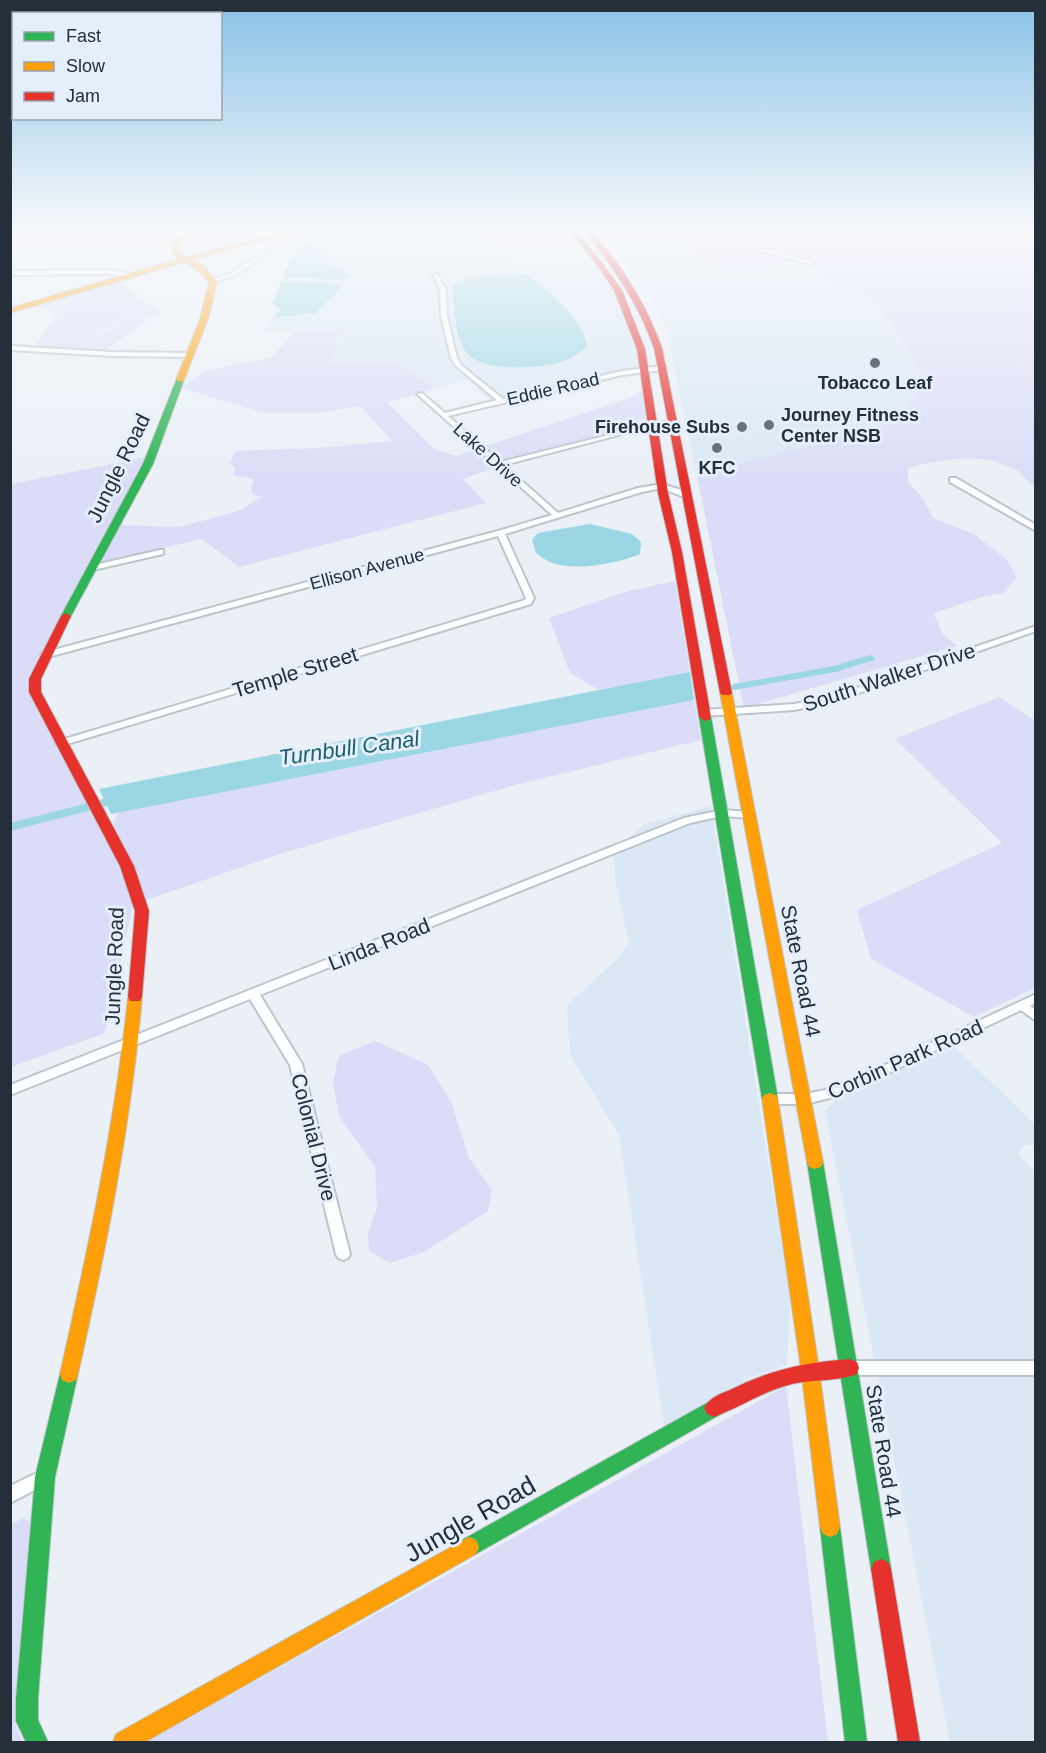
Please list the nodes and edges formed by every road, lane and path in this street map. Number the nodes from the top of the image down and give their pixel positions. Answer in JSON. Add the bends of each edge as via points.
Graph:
{"nodes":[{"id":1,"x":205,"y":313,"type":"edge"},
{"id":2,"x":444,"y":313,"type":"edge"},
{"id":3,"x":630,"y":313,"type":"edge"},
{"id":4,"x":645,"y":313,"type":"edge"},
{"id":5,"x":10,"y":348,"type":"edge"},
{"id":6,"x":189,"y":355,"type":"junction"},
{"id":7,"x":645,"y":368,"type":"junction"},
{"id":8,"x":663,"y":368,"type":"junction"},
{"id":9,"x":420,"y":394,"type":"dead end"},
{"id":10,"x":502,"y":401,"type":"junction"},
{"id":11,"x":443,"y":415,"type":"junction"},
{"id":12,"x":655,"y":424,"type":"junction"},
{"id":13,"x":499,"y":464,"type":"junction"},
{"id":14,"x":953,"y":480,"type":"dead end"},
{"id":15,"x":662,"y":486,"type":"junction"},
{"id":16,"x":687,"y":495,"type":"junction"},
{"id":17,"x":556,"y":515,"type":"junction"},
{"id":18,"x":1035,"y":529,"type":"edge"},
{"id":19,"x":501,"y":533,"type":"junction"},
{"id":20,"x":699,"y":551,"type":"junction"},
{"id":21,"x":160,"y":552,"type":"dead end"},
{"id":22,"x":677,"y":552,"type":"junction"},
{"id":23,"x":93,"y":568,"type":"junction"},
{"id":24,"x":1035,"y":628,"type":"edge"},
{"id":25,"x":45,"y":655,"type":"junction"},
{"id":26,"x":730,"y":710,"type":"junction"},
{"id":27,"x":704,"y":713,"type":"junction"},
{"id":28,"x":61,"y":743,"type":"junction"},
{"id":29,"x":722,"y":813,"type":"junction"},
{"id":30,"x":750,"y":815,"type":"junction"},
{"id":31,"x":253,"y":994,"type":"junction"},
{"id":32,"x":1035,"y":998,"type":"edge"},
{"id":33,"x":1022,"y":1005,"type":"junction"},
{"id":34,"x":1035,"y":1017,"type":"edge"},
{"id":35,"x":132,"y":1039,"type":"junction"},
{"id":36,"x":10,"y":1090,"type":"edge"},
{"id":37,"x":770,"y":1099,"type":"junction"},
{"id":38,"x":805,"y":1099,"type":"junction"},
{"id":39,"x":343,"y":1254,"type":"dead end"},
{"id":40,"x":850,"y":1368,"type":"junction"},
{"id":41,"x":1035,"y":1368,"type":"edge"},
{"id":42,"x":810,"y":1369,"type":"junction"},
{"id":43,"x":45,"y":1477,"type":"junction"},
{"id":44,"x":10,"y":1495,"type":"edge"},
{"id":45,"x":37,"y":1743,"type":"edge"},
{"id":46,"x":124,"y":1743,"type":"edge"},
{"id":47,"x":856,"y":1743,"type":"edge"},
{"id":48,"x":909,"y":1743,"type":"edge"}],
"edges":[{"from":1,"to":6,"type":"main road","name":"Jungle Road"},
{"from":2,"to":10,"type":"street","via":[[459,366]]},
{"from":3,"to":7,"type":"main road","name":"State Road 44"},
{"from":4,"to":8,"type":"main road","name":"State Road 44"},
{"from":5,"to":6,"type":"street"},
{"from":6,"to":23,"type":"main road","name":"Jungle Road","via":[[148,464]]},
{"from":7,"to":8,"type":"street","name":"Eddie Road"},
{"from":7,"to":10,"type":"street","name":"Eddie Road"},
{"from":7,"to":12,"type":"main road","name":"State Road 44"},
{"from":8,"to":16,"type":"main road","name":"State Road 44"},
{"from":9,"to":11,"type":"street","name":"Lake Drive"},
{"from":10,"to":11,"type":"street","name":"Eddie Road"},
{"from":11,"to":13,"type":"street","name":"Lake Drive"},
{"from":12,"to":13,"type":"street"},
{"from":12,"to":15,"type":"main road","name":"State Road 44"},
{"from":13,"to":17,"type":"street","name":"Lake Drive"},
{"from":14,"to":18,"type":"street"},
{"from":15,"to":16,"type":"street"},
{"from":15,"to":17,"type":"street","name":"Ellison Avenue"},
{"from":15,"to":22,"type":"main road","name":"State Road 44"},
{"from":16,"to":20,"type":"main road","name":"State Road 44"},
{"from":17,"to":19,"type":"street","name":"Ellison Avenue"},
{"from":19,"to":25,"type":"street","name":"Ellison Avenue"},
{"from":19,"to":28,"type":"street","name":"Temple Street","via":[[530,600]]},
{"from":20,"to":22,"type":"main road"},
{"from":20,"to":26,"type":"main road","name":"State Road 44"},
{"from":21,"to":23,"type":"street"},
{"from":22,"to":27,"type":"main road","name":"State Road 44"},
{"from":23,"to":25,"type":"main road","name":"Jungle Road"},
{"from":24,"to":26,"type":"street","name":"South Walker Drive","via":[[830,700],[794,707]]},
{"from":25,"to":28,"type":"main road","name":"Jungle Road","via":[[35,679],[35,692]]},
{"from":26,"to":27,"type":"street","name":"South Walker Drive"},
{"from":26,"to":30,"type":"main road","name":"State Road 44"},
{"from":27,"to":29,"type":"main road","name":"State Road 44"},
{"from":28,"to":35,"type":"main road","name":"Jungle Road","via":[[127,866],[142,911]]},
{"from":29,"to":30,"type":"street","name":"Linda Road"},
{"from":29,"to":31,"type":"street","name":"Linda Road","via":[[688,820]]},
{"from":29,"to":37,"type":"main road","name":"State Road 44"},
{"from":30,"to":38,"type":"main road","name":"State Road 44"},
{"from":31,"to":35,"type":"street","name":"Linda Road"},
{"from":31,"to":39,"type":"street","name":"Colonial Drive","via":[[296,1064]]},
{"from":32,"to":33,"type":"street","name":"Corbin Park Road"},
{"from":33,"to":34,"type":"street"},
{"from":33,"to":38,"type":"street","name":"Corbin Park Road","via":[[838,1092]]},
{"from":35,"to":36,"type":"street","name":"Linda Road"},
{"from":35,"to":43,"type":"main road","name":"Jungle Road","via":[[103,1223]]},
{"from":37,"to":38,"type":"street","name":"Corbin Park Road"},
{"from":37,"to":42,"type":"main road","name":"State Road 44"},
{"from":38,"to":40,"type":"main road","name":"State Road 44"},
{"from":40,"to":41,"type":"street"},
{"from":40,"to":42,"type":"main road","name":"Jungle Road"},
{"from":40,"to":48,"type":"main road","name":"State Road 44"},
{"from":42,"to":46,"type":"main road","name":"Jungle Road","via":[[778,1375],[753,1386]]},
{"from":42,"to":47,"type":"main road","name":"State Road 44"},
{"from":43,"to":44,"type":"street"},
{"from":43,"to":45,"type":"main road","name":"Jungle Road","via":[[27,1699],[27,1721]]}]}
